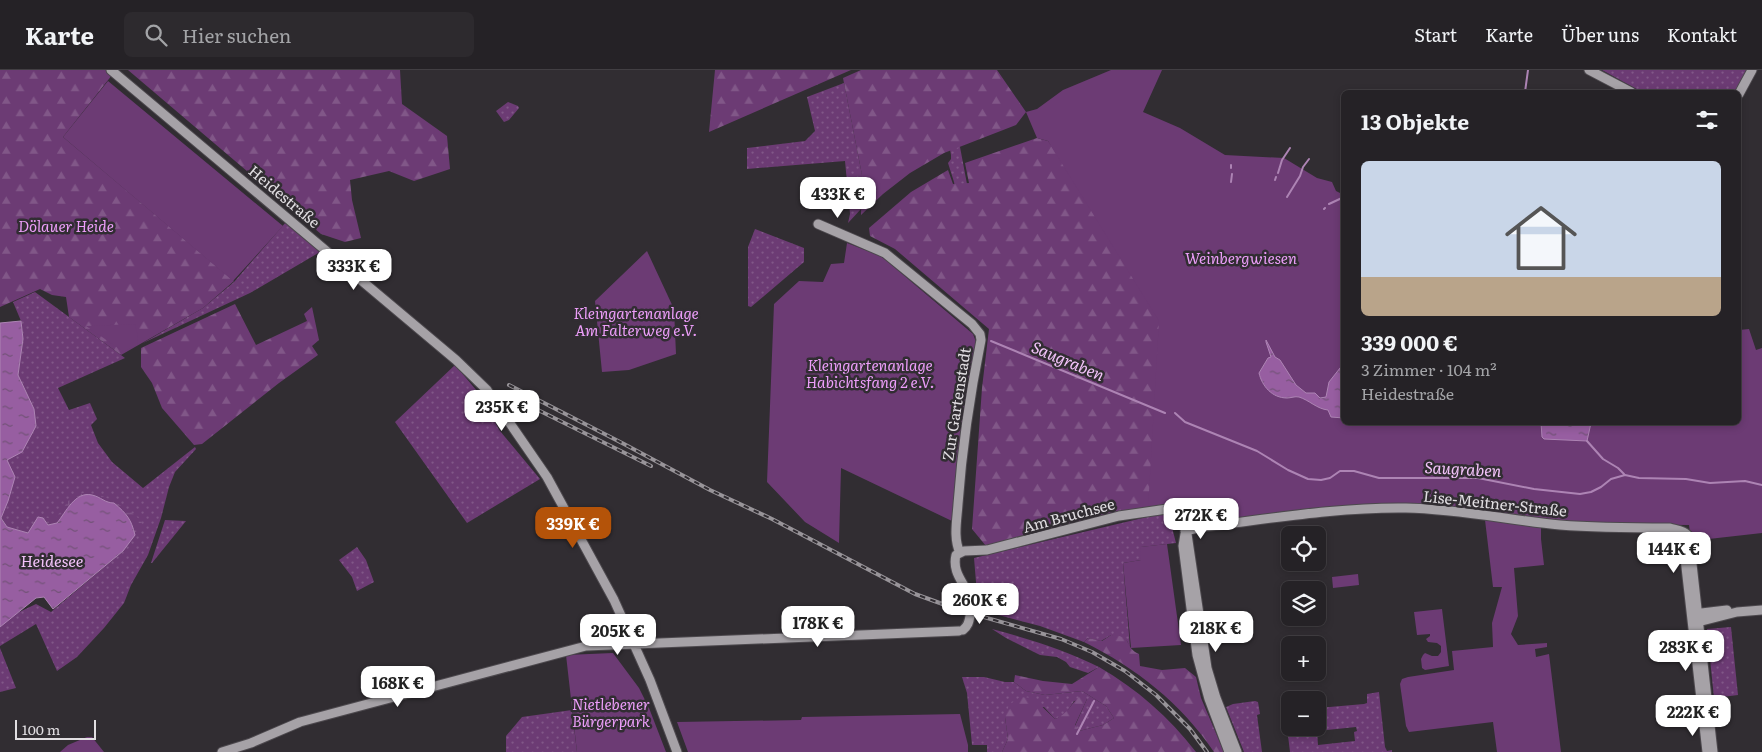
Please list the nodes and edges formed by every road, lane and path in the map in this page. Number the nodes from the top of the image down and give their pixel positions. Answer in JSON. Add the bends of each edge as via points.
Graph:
{"nodes":[{"id":1,"x":111,"y":70,"type":"edge"},
{"id":2,"x":1589,"y":70,"type":"edge"},
{"id":3,"x":1752,"y":70,"type":"edge"},
{"id":4,"x":1627,"y":90,"type":"edge"},
{"id":5,"x":1741,"y":90,"type":"edge"},
{"id":6,"x":818,"y":224,"type":"dead end"},
{"id":7,"x":1184,"y":514,"type":"junction"},
{"id":8,"x":1196,"y":528,"type":"junction"},
{"id":9,"x":1186,"y":532,"type":"junction"},
{"id":10,"x":960,"y":553,"type":"junction"},
{"id":11,"x":1762,"y":610,"type":"edge"},
{"id":12,"x":1694,"y":618,"type":"junction"},
{"id":13,"x":634,"y":644,"type":"junction"},
{"id":14,"x":222,"y":752,"type":"edge"},
{"id":15,"x":677,"y":752,"type":"edge"},
{"id":16,"x":1229,"y":752,"type":"edge"},
{"id":17,"x":1237,"y":752,"type":"edge"},
{"id":18,"x":1707,"y":752,"type":"edge"},
{"id":19,"x":1713,"y":752,"type":"edge"}],
"edges":[{"from":1,"to":13,"type":"street","name":"Heidestraße","via":[[476,377],[547,476]]},
{"from":2,"to":4,"type":"street"},
{"from":3,"to":5,"type":"street"},
{"from":6,"to":10,"type":"street","name":"Zur Gartenstadt","via":[[885,253],[980,334],[960,484],[955,543]]},
{"from":7,"to":8,"type":"street"},
{"from":7,"to":9,"type":"street"},
{"from":7,"to":10,"type":"street","name":"Am Bruchsee","via":[[1167,509],[1119,516],[987,550]]},
{"from":8,"to":9,"type":"street","name":"Lise-Meitner-Straße"},
{"from":8,"to":12,"type":"street","name":"Lise-Meitner-Straße","via":[[1368,509],[1406,508],[1599,528],[1670,528],[1682,532]]},
{"from":9,"to":16,"type":"street","via":[[1183,546],[1197,655]]},
{"from":9,"to":17,"type":"street","via":[[1207,668]]},
{"from":10,"to":13,"type":"street","via":[[954,561],[956,570],[972,599],[967,626],[961,630]]},
{"from":11,"to":12,"type":"street","via":[[1726,610]]},
{"from":12,"to":18,"type":"street"},
{"from":12,"to":19,"type":"street"},
{"from":13,"to":14,"type":"street","via":[[571,649],[300,722]]},
{"from":13,"to":15,"type":"street","name":"Heidestraße"}]}
